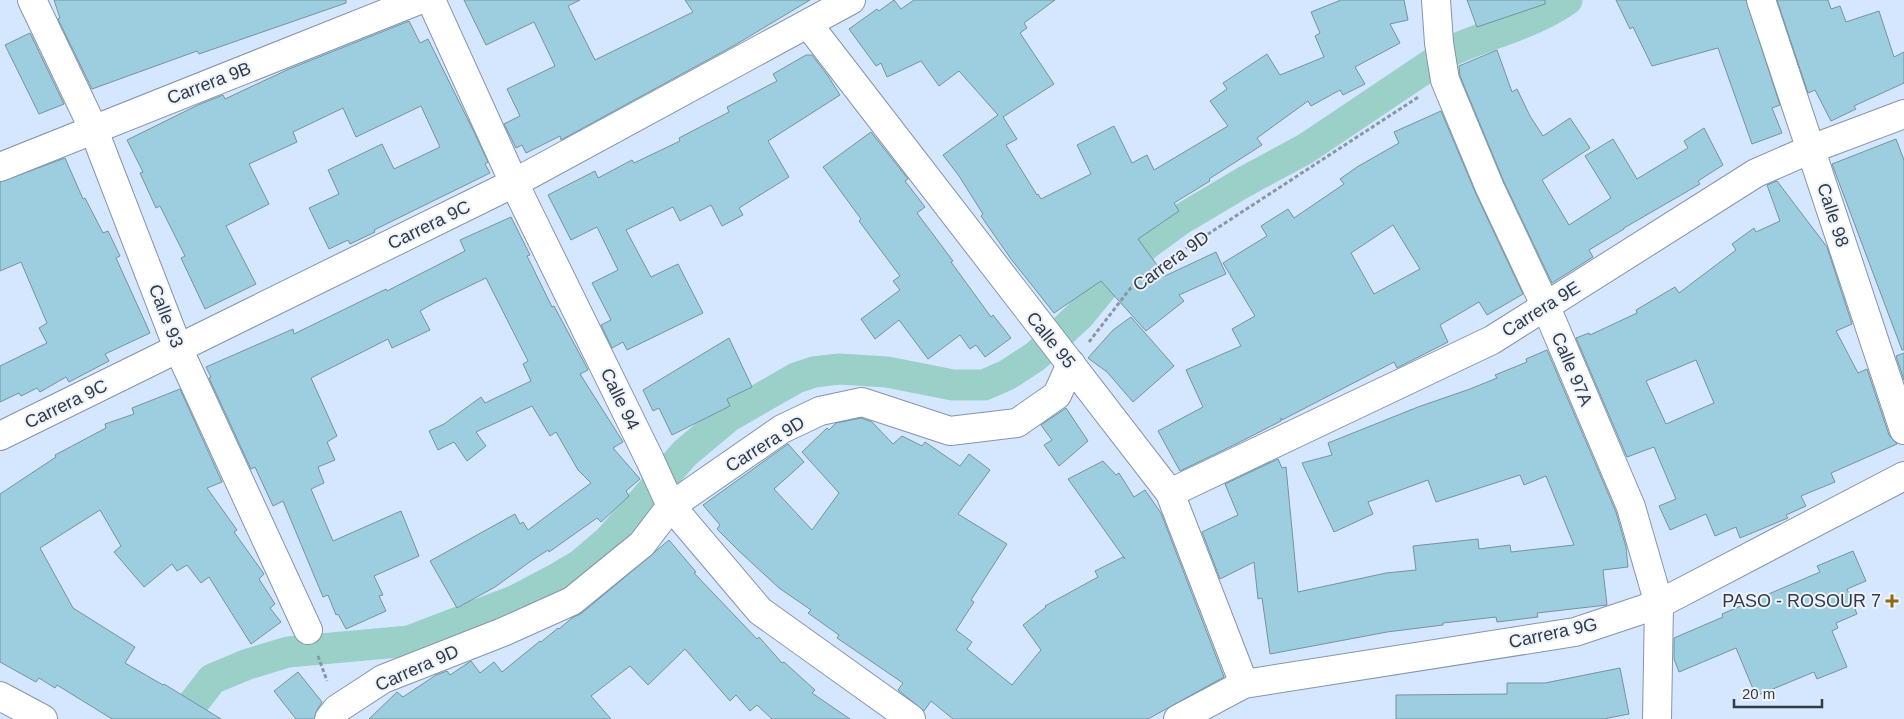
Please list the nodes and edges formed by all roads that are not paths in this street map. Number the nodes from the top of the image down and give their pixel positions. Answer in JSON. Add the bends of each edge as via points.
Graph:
{"nodes":[{"id":1,"x":32,"y":0,"type":"edge"},
{"id":2,"x":420,"y":0,"type":"edge"},
{"id":3,"x":431,"y":0,"type":"edge"},
{"id":4,"x":851,"y":0,"type":"edge"},
{"id":5,"x":1436,"y":0,"type":"edge"},
{"id":6,"x":1761,"y":0,"type":"edge"},
{"id":7,"x":808,"y":24,"type":"junction"},
{"id":8,"x":1904,"y":114,"type":"edge"},
{"id":9,"x":93,"y":128,"type":"junction"},
{"id":10,"x":1811,"y":149,"type":"junction"},
{"id":11,"x":0,"y":167,"type":"edge"},
{"id":12,"x":514,"y":183,"type":"junction"},
{"id":13,"x":1546,"y":306,"type":"junction"},
{"id":14,"x":178,"y":348,"type":"junction"},
{"id":15,"x":1069,"y":361,"type":"junction"},
{"id":16,"x":1904,"y":430,"type":"edge"},
{"id":17,"x":0,"y":436,"type":"edge"},
{"id":18,"x":1904,"y":476,"type":"edge"},
{"id":19,"x":1170,"y":492,"type":"junction"},
{"id":20,"x":669,"y":502,"type":"junction"},
{"id":21,"x":1659,"y":604,"type":"junction"},
{"id":22,"x":308,"y":630,"type":"road end"},
{"id":23,"x":1244,"y":684,"type":"junction"},
{"id":24,"x":0,"y":696,"type":"edge"},
{"id":25,"x":44,"y":719,"type":"edge"},
{"id":26,"x":329,"y":719,"type":"edge"},
{"id":27,"x":911,"y":719,"type":"edge"},
{"id":28,"x":1178,"y":719,"type":"edge"},
{"id":29,"x":1657,"y":719,"type":"edge"}],
"edges":[{"from":1,"to":9,"type":"street","name":"Calle 93"},
{"from":2,"to":9,"type":"street","name":"Carrera 9B"},
{"from":3,"to":12,"type":"street","name":"Calle 94"},
{"from":4,"to":7,"type":"street","name":"Carrera 9C"},
{"from":5,"to":13,"type":"street","name":"Calle 97A","via":[[1445,80],[1490,188]]},
{"from":6,"to":10,"type":"street","name":"Calle 98"},
{"from":7,"to":12,"type":"street","name":"Carrera 9C"},
{"from":7,"to":15,"type":"street","name":"Calle 95"},
{"from":8,"to":10,"type":"street","name":"Carrera 9E"},
{"from":9,"to":11,"type":"street","name":"Carrera 9B"},
{"from":9,"to":14,"type":"street","name":"Calle 93"},
{"from":10,"to":13,"type":"street","name":"Carrera 9E","via":[[1756,173]]},
{"from":10,"to":16,"type":"street","name":"Calle 98"},
{"from":12,"to":14,"type":"street","name":"Carrera 9C"},
{"from":12,"to":20,"type":"street","name":"Calle 94"},
{"from":13,"to":19,"type":"street","name":"Carrera 9E","via":[[1492,340]]},
{"from":13,"to":21,"type":"street","name":"Calle 97A","via":[[1631,506]]},
{"from":14,"to":17,"type":"street","name":"Carrera 9C"},
{"from":14,"to":22,"type":"street","name":"Calle 93"},
{"from":15,"to":19,"type":"street","name":"Calle 95"},
{"from":15,"to":20,"type":"street","name":"Carrera 9D","via":[[1057,395],[1017,423],[950,431],[862,402],[820,411],[782,429]]},
{"from":18,"to":21,"type":"street","name":"Carrera 9G"},
{"from":19,"to":23,"type":"street","name":"Calle 95"},
{"from":20,"to":26,"type":"street","name":"Carrera 9D","via":[[642,544],[572,601],[384,679]]},
{"from":20,"to":27,"type":"street","name":"Calle 94","via":[[760,611]]},
{"from":21,"to":23,"type":"street","name":"Carrera 9G","via":[[1575,632]]},
{"from":21,"to":29,"type":"street","name":"Calle 97A"},
{"from":23,"to":28,"type":"street","name":"Carrera 9G"},
{"from":24,"to":25,"type":"street"}]}
